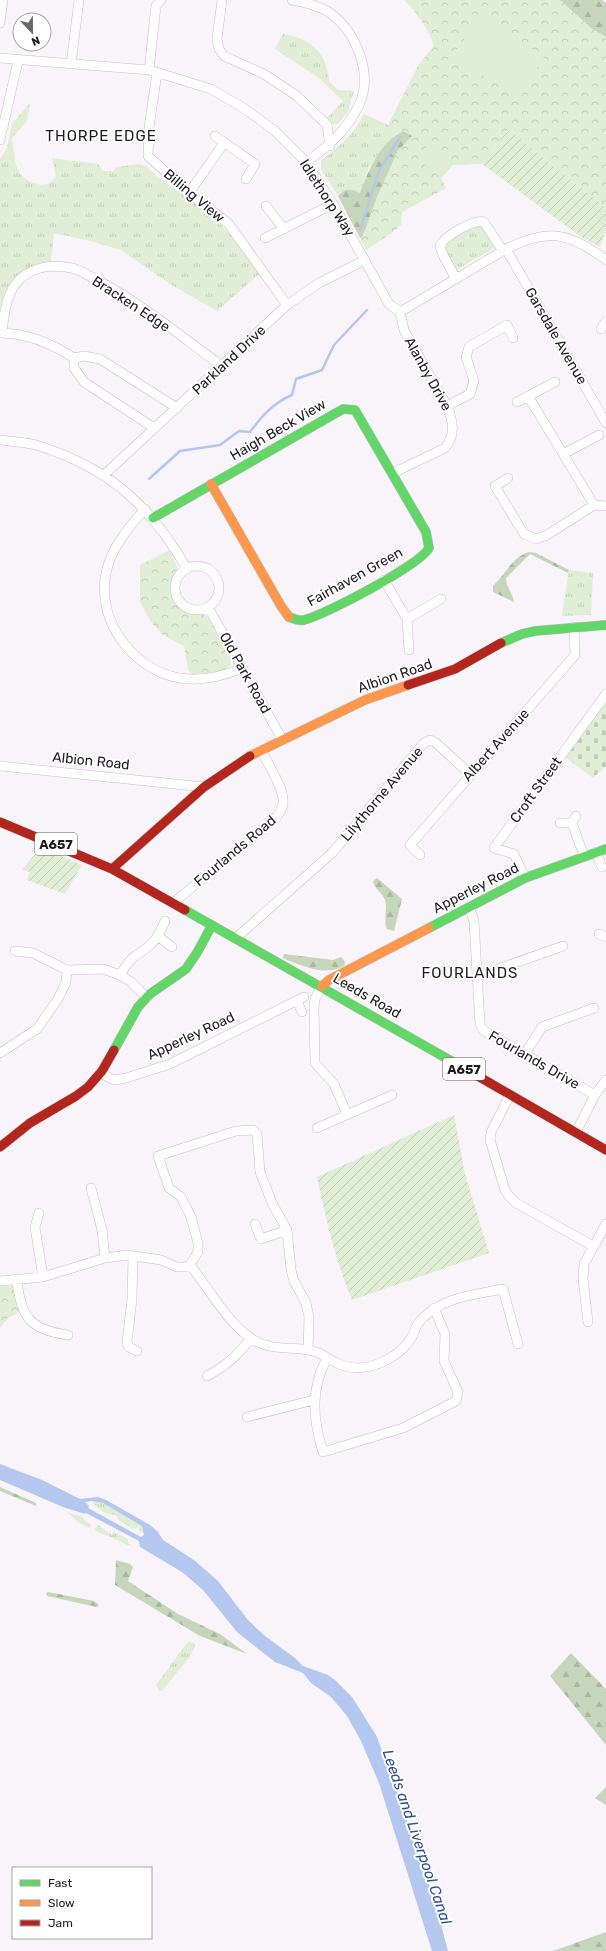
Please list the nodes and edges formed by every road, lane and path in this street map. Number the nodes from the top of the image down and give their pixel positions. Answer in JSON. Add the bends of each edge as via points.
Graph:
{"nodes":[{"id":1,"x":3,"y":0,"type":"edge"},
{"id":2,"x":79,"y":0,"type":"edge"},
{"id":3,"x":161,"y":0,"type":"edge"},
{"id":4,"x":222,"y":0,"type":"edge"},
{"id":5,"x":292,"y":0,"type":"edge"},
{"id":6,"x":0,"y":17,"type":"edge"},
{"id":7,"x":0,"y":58,"type":"edge"},
{"id":8,"x":18,"y":61,"type":"junction"},
{"id":9,"x":72,"y":64,"type":"junction"},
{"id":10,"x":153,"y":72,"type":"junction"},
{"id":11,"x":215,"y":136,"type":"dead end"},
{"id":12,"x":0,"y":140,"type":"edge"},
{"id":13,"x":224,"y":143,"type":"junction"},
{"id":14,"x":330,"y":146,"type":"junction"},
{"id":15,"x":306,"y":162,"type":"junction"},
{"id":16,"x":246,"y":179,"type":"dead end"},
{"id":17,"x":189,"y":193,"type":"junction"},
{"id":18,"x":333,"y":204,"type":"junction"},
{"id":19,"x":266,"y":206,"type":"dead end"},
{"id":20,"x":284,"y":229,"type":"junction"},
{"id":21,"x":265,"y":238,"type":"dead end"},
{"id":22,"x":505,"y":250,"type":"junction"},
{"id":23,"x":365,"y":260,"type":"junction"},
{"id":24,"x":606,"y":260,"type":"edge"},
{"id":25,"x":456,"y":278,"type":"junction"},
{"id":26,"x":287,"y":305,"type":"junction"},
{"id":27,"x":400,"y":312,"type":"junction"},
{"id":28,"x":1,"y":333,"type":"edge"},
{"id":29,"x":514,"y":338,"type":"dead end"},
{"id":30,"x":74,"y":358,"type":"junction"},
{"id":31,"x":222,"y":366,"type":"junction"},
{"id":32,"x":555,"y":382,"type":"dead end"},
{"id":33,"x":528,"y":396,"type":"junction"},
{"id":34,"x":517,"y":402,"type":"dead end"},
{"id":35,"x":447,"y":406,"type":"junction"},
{"id":36,"x":177,"y":408,"type":"junction"},
{"id":37,"x":606,"y":423,"type":"edge"},
{"id":38,"x":154,"y":428,"type":"junction"},
{"id":39,"x":599,"y":435,"type":"dead end"},
{"id":40,"x":0,"y":440,"type":"edge"},
{"id":41,"x":563,"y":454,"type":"junction"},
{"id":42,"x":393,"y":473,"type":"junction"},
{"id":43,"x":104,"y":475,"type":"junction"},
{"id":44,"x":508,"y":478,"type":"dead end"},
{"id":45,"x":211,"y":484,"type":"junction"},
{"id":46,"x":594,"y":505,"type":"junction"},
{"id":47,"x":606,"y":506,"type":"edge"},
{"id":48,"x":145,"y":509,"type":"junction"},
{"id":49,"x":153,"y":518,"type":"junction"},
{"id":50,"x":187,"y":569,"type":"junction"},
{"id":51,"x":384,"y":580,"type":"junction"},
{"id":52,"x":440,"y":599,"type":"dead end"},
{"id":53,"x":208,"y":607,"type":"junction"},
{"id":54,"x":406,"y":619,"type":"junction"},
{"id":55,"x":606,"y":625,"type":"edge"},
{"id":56,"x":574,"y":627,"type":"junction"},
{"id":57,"x":409,"y":650,"type":"dead end"},
{"id":58,"x":242,"y":668,"type":"junction"},
{"id":59,"x":606,"y":694,"type":"edge"},
{"id":60,"x":282,"y":738,"type":"junction"},
{"id":61,"x":261,"y":750,"type":"junction"},
{"id":62,"x":0,"y":766,"type":"edge"},
{"id":63,"x":470,"y":774,"type":"junction"},
{"id":64,"x":204,"y":787,"type":"junction"},
{"id":65,"x":0,"y":822,"type":"edge"},
{"id":66,"x":560,"y":823,"type":"dead end"},
{"id":67,"x":606,"y":849,"type":"edge"},
{"id":68,"x":596,"y":852,"type":"junction"},
{"id":69,"x":420,"y":855,"type":"dead end"},
{"id":70,"x":584,"y":856,"type":"junction"},
{"id":71,"x":602,"y":867,"type":"dead end"},
{"id":72,"x":112,"y":869,"type":"junction"},
{"id":73,"x":525,"y":878,"type":"junction"},
{"id":74,"x":174,"y":903,"type":"junction"},
{"id":75,"x":469,"y":906,"type":"junction"},
{"id":76,"x":165,"y":921,"type":"dead end"},
{"id":77,"x":212,"y":925,"type":"junction"},
{"id":78,"x":159,"y":936,"type":"junction"},
{"id":79,"x":236,"y":938,"type":"junction"},
{"id":80,"x":563,"y":946,"type":"dead end"},
{"id":81,"x":172,"y":947,"type":"dead end"},
{"id":82,"x":15,"y":951,"type":"dead end"},
{"id":83,"x":67,"y":970,"type":"junction"},
{"id":84,"x":120,"y":975,"type":"junction"},
{"id":85,"x":478,"y":976,"type":"junction"},
{"id":86,"x":322,"y":986,"type":"junction"},
{"id":87,"x":146,"y":998,"type":"junction"},
{"id":88,"x":594,"y":1008,"type":"dead end"},
{"id":89,"x":302,"y":1012,"type":"dead end"},
{"id":90,"x":0,"y":1053,"type":"edge"},
{"id":91,"x":524,"y":1055,"type":"junction"},
{"id":92,"x":100,"y":1073,"type":"junction"},
{"id":93,"x":606,"y":1080,"type":"edge"},
{"id":94,"x":392,"y":1095,"type":"dead end"},
{"id":95,"x":510,"y":1095,"type":"junction"},
{"id":96,"x":594,"y":1095,"type":"junction"},
{"id":97,"x":347,"y":1114,"type":"junction"},
{"id":98,"x":317,"y":1128,"type":"dead end"},
{"id":99,"x":576,"y":1132,"type":"junction"},
{"id":100,"x":0,"y":1147,"type":"edge"},
{"id":101,"x":606,"y":1150,"type":"edge"},
{"id":102,"x":91,"y":1188,"type":"dead end"},
{"id":103,"x":39,"y":1213,"type":"dead end"},
{"id":104,"x":255,"y":1224,"type":"dead end"},
{"id":105,"x":606,"y":1224,"type":"edge"},
{"id":106,"x":287,"y":1230,"type":"junction"},
{"id":107,"x":593,"y":1246,"type":"junction"},
{"id":108,"x":133,"y":1256,"type":"junction"},
{"id":109,"x":105,"y":1258,"type":"junction"},
{"id":110,"x":190,"y":1265,"type":"junction"},
{"id":111,"x":42,"y":1277,"type":"junction"},
{"id":112,"x":0,"y":1281,"type":"edge"},
{"id":113,"x":17,"y":1281,"type":"junction"},
{"id":114,"x":434,"y":1308,"type":"junction"},
{"id":115,"x":588,"y":1322,"type":"dead end"},
{"id":116,"x":68,"y":1335,"type":"dead end"},
{"id":117,"x":251,"y":1338,"type":"junction"},
{"id":118,"x":518,"y":1344,"type":"dead end"},
{"id":119,"x":308,"y":1349,"type":"junction"},
{"id":120,"x":137,"y":1351,"type":"dead end"},
{"id":121,"x":327,"y":1358,"type":"junction"},
{"id":122,"x":207,"y":1376,"type":"dead end"},
{"id":123,"x":314,"y":1400,"type":"junction"},
{"id":124,"x":247,"y":1417,"type":"dead end"}],
"edges":[{"from":1,"to":6,"type":"street"},
{"from":2,"to":9,"type":"street"},
{"from":3,"to":10,"type":"street","via":[[156,6]]},
{"from":4,"to":14,"type":"street","via":[[217,39],[224,56],[264,74],[297,96],[327,125]]},
{"from":5,"to":14,"type":"street","via":[[309,3],[339,21],[351,34],[363,67],[364,86],[360,104],[345,129]]},
{"from":7,"to":8,"type":"street","name":"Idlethorp Way"},
{"from":8,"to":9,"type":"street","name":"Idlethorp Way"},
{"from":8,"to":12,"type":"street"},
{"from":9,"to":10,"type":"street","name":"Idlethorp Way"},
{"from":10,"to":15,"type":"street","name":"Idlethorp Way","via":[[210,89],[242,107],[274,130]]},
{"from":10,"to":17,"type":"street","name":"Billing View","via":[[148,156]]},
{"from":11,"to":13,"type":"street"},
{"from":13,"to":16,"type":"street","via":[[255,164]]},
{"from":13,"to":17,"type":"street"},
{"from":14,"to":15,"type":"street"},
{"from":15,"to":18,"type":"street","name":"Idlethorp Way"},
{"from":17,"to":26,"type":"street","name":"Billing View","via":[[228,223]]},
{"from":18,"to":20,"type":"street"},
{"from":18,"to":23,"type":"street","name":"Idlethorp Way"},
{"from":19,"to":20,"type":"street"},
{"from":20,"to":21,"type":"street"},
{"from":22,"to":24,"type":"street","via":[[542,235],[559,235]]},
{"from":22,"to":25,"type":"street"},
{"from":22,"to":25,"type":"street","name":"Garsdale Avenue","via":[[484,222],[472,223],[445,239],[440,246]]},
{"from":22,"to":37,"type":"street","name":"Garsdale Avenue"},
{"from":23,"to":26,"type":"street","name":"Parkland Drive","via":[[319,283]]},
{"from":23,"to":27,"type":"street","name":"Idlethorp Way","via":[[389,304]]},
{"from":25,"to":27,"type":"street"},
{"from":26,"to":31,"type":"street","name":"Parkland Drive"},
{"from":27,"to":35,"type":"street","name":"Alanby Drive","via":[[404,330]]},
{"from":28,"to":30,"type":"street","via":[[31,337],[52,345]]},
{"from":28,"to":31,"type":"street","name":"Bracken Edge","via":[[4,312],[20,279],[34,269],[54,266],[73,269],[113,288]]},
{"from":29,"to":35,"type":"street","via":[[507,325],[469,347],[466,357],[474,381],[470,394]]},
{"from":30,"to":36,"type":"street","via":[[84,356],[100,359]]},
{"from":30,"to":38,"type":"street","via":[[74,368],[84,382]]},
{"from":31,"to":36,"type":"street","name":"Parkland Drive"},
{"from":32,"to":33,"type":"street"},
{"from":33,"to":34,"type":"street"},
{"from":33,"to":41,"type":"street"},
{"from":35,"to":42,"type":"street","name":"Alanby Drive","via":[[453,429],[452,440],[446,448]]},
{"from":36,"to":38,"type":"street","name":"Parkland Drive"},
{"from":38,"to":43,"type":"street","name":"Parkland Drive"},
{"from":39,"to":41,"type":"street"},
{"from":40,"to":43,"type":"street","via":[[38,445],[76,460]]},
{"from":41,"to":46,"type":"street"},
{"from":42,"to":45,"type":"street","name":"Haigh Beck View","via":[[355,410],[343,410]]},
{"from":42,"to":51,"type":"street","name":"Fairhaven Green","via":[[426,532],[429,547],[412,563]]},
{"from":43,"to":48,"type":"street","via":[[129,493]]},
{"from":44,"to":46,"type":"street","via":[[495,486],[524,534],[536,539],[547,535]]},
{"from":45,"to":49,"type":"street","name":"Haigh Beck View"},
{"from":45,"to":51,"type":"street","name":"Fairhaven Green","via":[[290,618],[303,620],[315,617]]},
{"from":46,"to":47,"type":"street"},
{"from":48,"to":49,"type":"street"},
{"from":48,"to":58,"type":"street","via":[[119,541],[106,574],[107,608],[113,627],[134,655],[147,666],[165,674],[189,679],[207,678],[226,675]]},
{"from":49,"to":50,"type":"street"},
{"from":50,"to":53,"type":"street","via":[[201,566],[208,568],[217,579],[218,592]]},
{"from":50,"to":53,"type":"street","via":[[177,580],[177,595],[180,602],[193,609]]},
{"from":51,"to":54,"type":"street"},
{"from":52,"to":54,"type":"street"},
{"from":53,"to":58,"type":"street","name":"Old Park Road"},
{"from":54,"to":57,"type":"street"},
{"from":55,"to":56,"type":"street","name":"Albion Road"},
{"from":56,"to":60,"type":"street","name":"Albion Road","via":[[535,630],[522,634],[455,669],[365,700]]},
{"from":56,"to":63,"type":"street","name":"Albert Avenue","via":[[575,655]]},
{"from":58,"to":60,"type":"street","name":"Old Park Road"},
{"from":59,"to":73,"type":"street","name":"Croft Street","via":[[494,848],[514,854]]},
{"from":60,"to":61,"type":"street","name":"Albion Road"},
{"from":61,"to":64,"type":"street","name":"Albion Road"},
{"from":61,"to":74,"type":"street","name":"Fourlands Road","via":[[281,791],[282,809],[276,818]]},
{"from":62,"to":64,"type":"street","name":"Albion Road"},
{"from":63,"to":69,"type":"street","name":"Albert Avenue","via":[[410,845]]},
{"from":63,"to":79,"type":"street","name":"Lilythorne Avenue","via":[[436,743],[430,740],[424,743],[332,853]]},
{"from":64,"to":72,"type":"street","name":"Albion Road"},
{"from":65,"to":72,"type":"street","number":"A657"},
{"from":66,"to":70,"type":"street","via":[[574,820]]},
{"from":67,"to":68,"type":"street","name":"Apperley Road"},
{"from":68,"to":70,"type":"street","name":"Apperley Road"},
{"from":68,"to":71,"type":"street"},
{"from":70,"to":73,"type":"street","name":"Apperley Road"},
{"from":72,"to":74,"type":"street","name":"Leeds Road","number":"A657"},
{"from":73,"to":75,"type":"street","name":"Apperley Road"},
{"from":74,"to":77,"type":"street","name":"Leeds Road","number":"A657"},
{"from":75,"to":85,"type":"street","name":"Fourlands Drive","via":[[474,921]]},
{"from":75,"to":86,"type":"street","name":"Apperley Road"},
{"from":76,"to":78,"type":"street"},
{"from":77,"to":79,"type":"street","name":"Leeds Road","number":"A657"},
{"from":77,"to":87,"type":"street","via":[[191,964]]},
{"from":78,"to":81,"type":"street"},
{"from":78,"to":84,"type":"street","via":[[144,951],[133,957]]},
{"from":79,"to":86,"type":"street","name":"Leeds Road","number":"A657"},
{"from":80,"to":85,"type":"street"},
{"from":82,"to":83,"type":"street","via":[[33,952]]},
{"from":83,"to":84,"type":"street","via":[[103,969]]},
{"from":83,"to":90,"type":"street","via":[[66,982],[58,999],[37,1029]]},
{"from":84,"to":87,"type":"street","via":[[132,982]]},
{"from":85,"to":91,"type":"street","name":"Fourlands Drive","via":[[480,1024],[483,1030]]},
{"from":86,"to":95,"type":"street","name":"Leeds Road","number":"A657"},
{"from":86,"to":97,"type":"street","via":[[314,1007],[315,1063],[334,1084]]},
{"from":87,"to":92,"type":"street","via":[[124,1028]]},
{"from":88,"to":91,"type":"street","via":[[542,1027]]},
{"from":89,"to":92,"type":"street","name":"Apperley Road","via":[[300,999],[170,1064],[114,1080]]},
{"from":91,"to":96,"type":"street","name":"Fourlands Drive"},
{"from":92,"to":100,"type":"street","via":[[84,1091],[40,1116]]},
{"from":93,"to":96,"type":"street"},
{"from":94,"to":97,"type":"street"},
{"from":95,"to":99,"type":"street","name":"Leeds Road","number":"A657"},
{"from":95,"to":107,"type":"street","via":[[491,1132],[490,1140],[509,1196],[516,1203]]},
{"from":96,"to":99,"type":"street","name":"Fourlands Drive"},
{"from":97,"to":98,"type":"street"},
{"from":99,"to":101,"type":"street","name":"Leeds Road","number":"A657"},
{"from":102,"to":109,"type":"street","via":[[102,1230]]},
{"from":103,"to":111,"type":"street","via":[[35,1227]]},
{"from":104,"to":106,"type":"street","via":[[261,1239]]},
{"from":105,"to":107,"type":"street"},
{"from":106,"to":110,"type":"street","via":[[272,1203],[260,1172],[257,1134],[253,1130],[236,1131],[158,1156],[169,1188],[181,1197],[191,1217],[198,1252]]},
{"from":106,"to":119,"type":"street","via":[[291,1270],[306,1303],[309,1317]]},
{"from":107,"to":115,"type":"street","via":[[584,1264],[583,1279]]},
{"from":108,"to":109,"type":"street"},
{"from":108,"to":110,"type":"street","via":[[161,1260],[177,1267]]},
{"from":108,"to":120,"type":"street","via":[[127,1342],[129,1347]]},
{"from":109,"to":111,"type":"street"},
{"from":110,"to":117,"type":"street","via":[[237,1327]]},
{"from":111,"to":113,"type":"street"},
{"from":112,"to":113,"type":"street"},
{"from":113,"to":116,"type":"street","via":[[23,1311],[33,1323],[44,1330]]},
{"from":114,"to":118,"type":"street","via":[[462,1298],[503,1290]]},
{"from":114,"to":121,"type":"street","via":[[419,1322],[403,1349],[389,1359],[357,1368],[347,1368]]},
{"from":114,"to":123,"type":"street","via":[[445,1334],[444,1361],[458,1392],[456,1401],[403,1428],[323,1452],[315,1422]]},
{"from":117,"to":119,"type":"street","via":[[268,1346]]},
{"from":117,"to":122,"type":"street","via":[[236,1358]]},
{"from":119,"to":121,"type":"street"},
{"from":121,"to":123,"type":"street","via":[[320,1370]]},
{"from":123,"to":124,"type":"street"}]}
